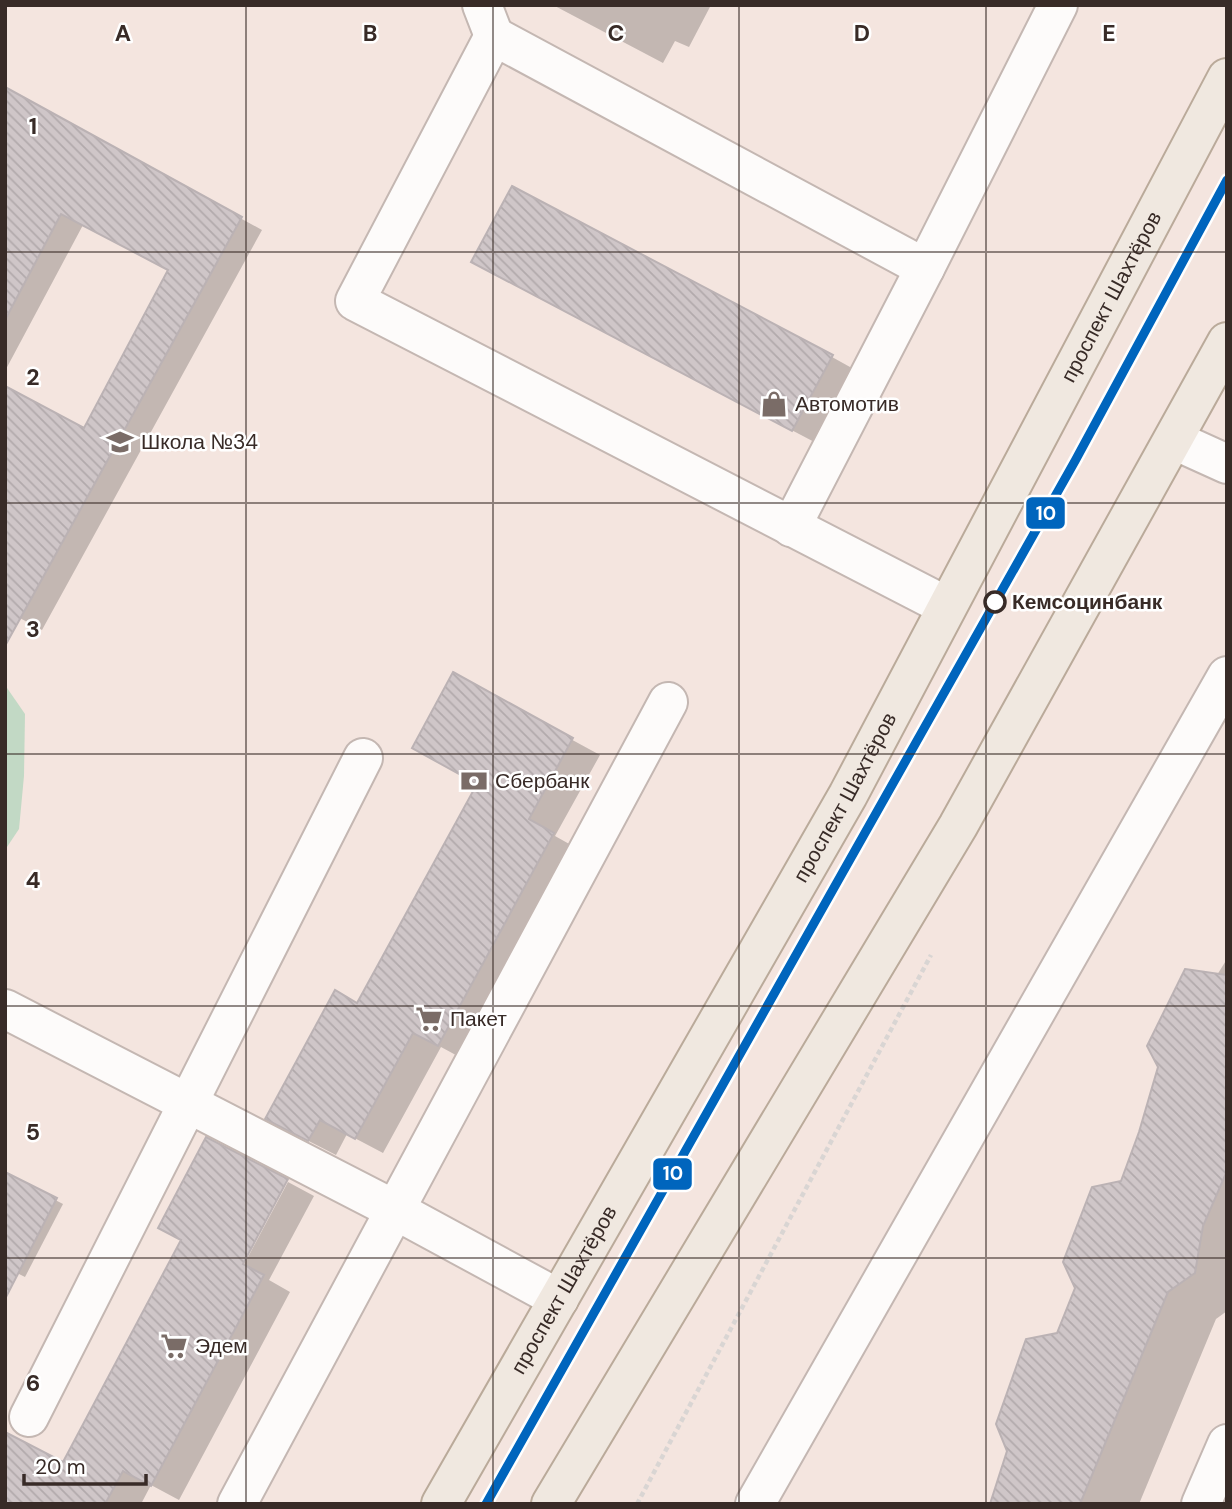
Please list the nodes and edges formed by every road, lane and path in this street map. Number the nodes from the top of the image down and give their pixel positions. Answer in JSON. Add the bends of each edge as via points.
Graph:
{"nodes":[{"id":1,"x":1058,"y":5,"type":"edge"},
{"id":2,"x":488,"y":21,"type":"edge"},
{"id":3,"x":1227,"y":78,"type":"edge"},
{"id":4,"x":925,"y":268,"type":"junction"},
{"id":5,"x":1227,"y":342,"type":"edge"},
{"id":6,"x":1174,"y":440,"type":"junction"},
{"id":7,"x":1227,"y":464,"type":"edge"},
{"id":8,"x":791,"y":527,"type":"junction"},
{"id":9,"x":946,"y":606,"type":"junction"},
{"id":10,"x":1227,"y":676,"type":"edge"},
{"id":11,"x":668,"y":702,"type":"dead end"},
{"id":12,"x":363,"y":758,"type":"dead end"},
{"id":13,"x":5,"y":1009,"type":"edge"},
{"id":14,"x":188,"y":1103,"type":"junction"},
{"id":15,"x":395,"y":1210,"type":"junction"},
{"id":16,"x":559,"y":1299,"type":"junction"},
{"id":17,"x":29,"y":1417,"type":"dead end"},
{"id":18,"x":1227,"y":1444,"type":"edge"},
{"id":19,"x":237,"y":1504,"type":"edge"},
{"id":20,"x":441,"y":1504,"type":"edge"},
{"id":21,"x":551,"y":1504,"type":"edge"},
{"id":22,"x":755,"y":1504,"type":"edge"},
{"id":23,"x":1201,"y":1504,"type":"edge"}],
"edges":[{"from":1,"to":4,"type":"lane"},
{"from":2,"to":4,"type":"lane"},
{"from":2,"to":8,"type":"lane","via":[[355,301]]},
{"from":3,"to":9,"type":"main road","name":"проспект Шахтёров"},
{"from":4,"to":8,"type":"lane"},
{"from":5,"to":6,"type":"main road"},
{"from":6,"to":7,"type":"lane"},
{"from":6,"to":21,"type":"main road","via":[[958,826]]},
{"from":8,"to":9,"type":"lane"},
{"from":9,"to":16,"type":"main road","name":"проспект Шахтёров","via":[[848,794]]},
{"from":10,"to":22,"type":"lane"},
{"from":11,"to":15,"type":"lane"},
{"from":12,"to":14,"type":"lane"},
{"from":13,"to":14,"type":"lane"},
{"from":14,"to":15,"type":"lane"},
{"from":14,"to":17,"type":"lane"},
{"from":15,"to":16,"type":"lane"},
{"from":15,"to":19,"type":"lane"},
{"from":16,"to":20,"type":"main road","name":"проспект Шахтёров"},
{"from":18,"to":23,"type":"lane"}]}
